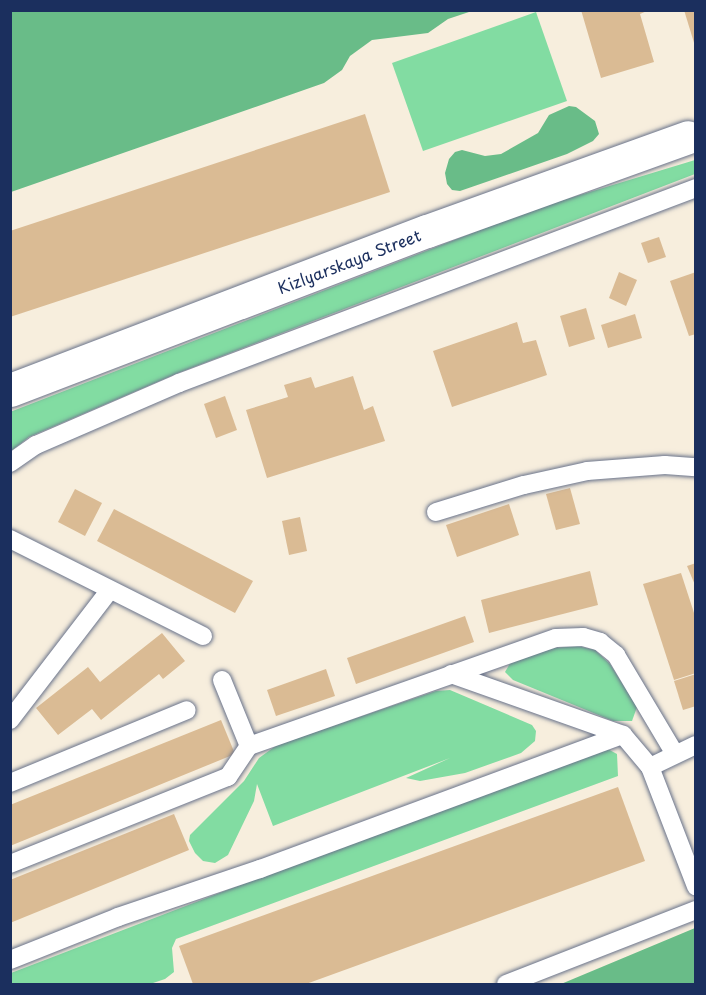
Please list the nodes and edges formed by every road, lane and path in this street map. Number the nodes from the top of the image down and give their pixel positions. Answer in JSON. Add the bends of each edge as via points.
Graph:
{"nodes":[{"id":1,"x":692,"y":136,"type":"edge"},
{"id":2,"x":696,"y":188,"type":"edge"},
{"id":3,"x":10,"y":390,"type":"edge"},
{"id":4,"x":10,"y":463,"type":"edge"},
{"id":5,"x":696,"y":467,"type":"edge"},
{"id":6,"x":436,"y":512,"type":"dead end"},
{"id":7,"x":10,"y":539,"type":"edge"},
{"id":8,"x":109,"y":591,"type":"junction"},
{"id":9,"x":203,"y":636,"type":"dead end"},
{"id":10,"x":451,"y":674,"type":"junction"},
{"id":11,"x":222,"y":680,"type":"dead end"},
{"id":12,"x":187,"y":710,"type":"dead end"},
{"id":13,"x":10,"y":720,"type":"edge"},
{"id":14,"x":622,"y":735,"type":"junction"},
{"id":15,"x":696,"y":745,"type":"edge"},
{"id":16,"x":249,"y":746,"type":"junction"},
{"id":17,"x":675,"y":754,"type":"junction"},
{"id":18,"x":651,"y":767,"type":"junction"},
{"id":19,"x":10,"y":783,"type":"edge"},
{"id":20,"x":10,"y":864,"type":"edge"},
{"id":21,"x":696,"y":886,"type":"edge"},
{"id":22,"x":696,"y":910,"type":"edge"},
{"id":23,"x":10,"y":960,"type":"edge"},
{"id":24,"x":506,"y":984,"type":"edge"}],
"edges":[{"from":1,"to":3,"type":"street","name":"Kizlyarskaya Street","via":[[439,227]]},
{"from":2,"to":4,"type":"lane","via":[[179,383],[36,445]]},
{"from":5,"to":6,"type":"lane","via":[[665,465],[587,471]]},
{"from":7,"to":8,"type":"lane"},
{"from":8,"to":9,"type":"lane"},
{"from":8,"to":13,"type":"lane"},
{"from":10,"to":14,"type":"lane"},
{"from":10,"to":16,"type":"lane"},
{"from":10,"to":17,"type":"lane","via":[[556,638],[583,637],[600,642],[616,655]]},
{"from":11,"to":16,"type":"lane"},
{"from":12,"to":19,"type":"lane"},
{"from":14,"to":18,"type":"lane"},
{"from":14,"to":23,"type":"lane","via":[[260,869],[118,917]]},
{"from":15,"to":17,"type":"lane"},
{"from":16,"to":20,"type":"lane","via":[[228,777]]},
{"from":17,"to":18,"type":"lane"},
{"from":18,"to":21,"type":"lane"},
{"from":22,"to":24,"type":"lane"}]}
